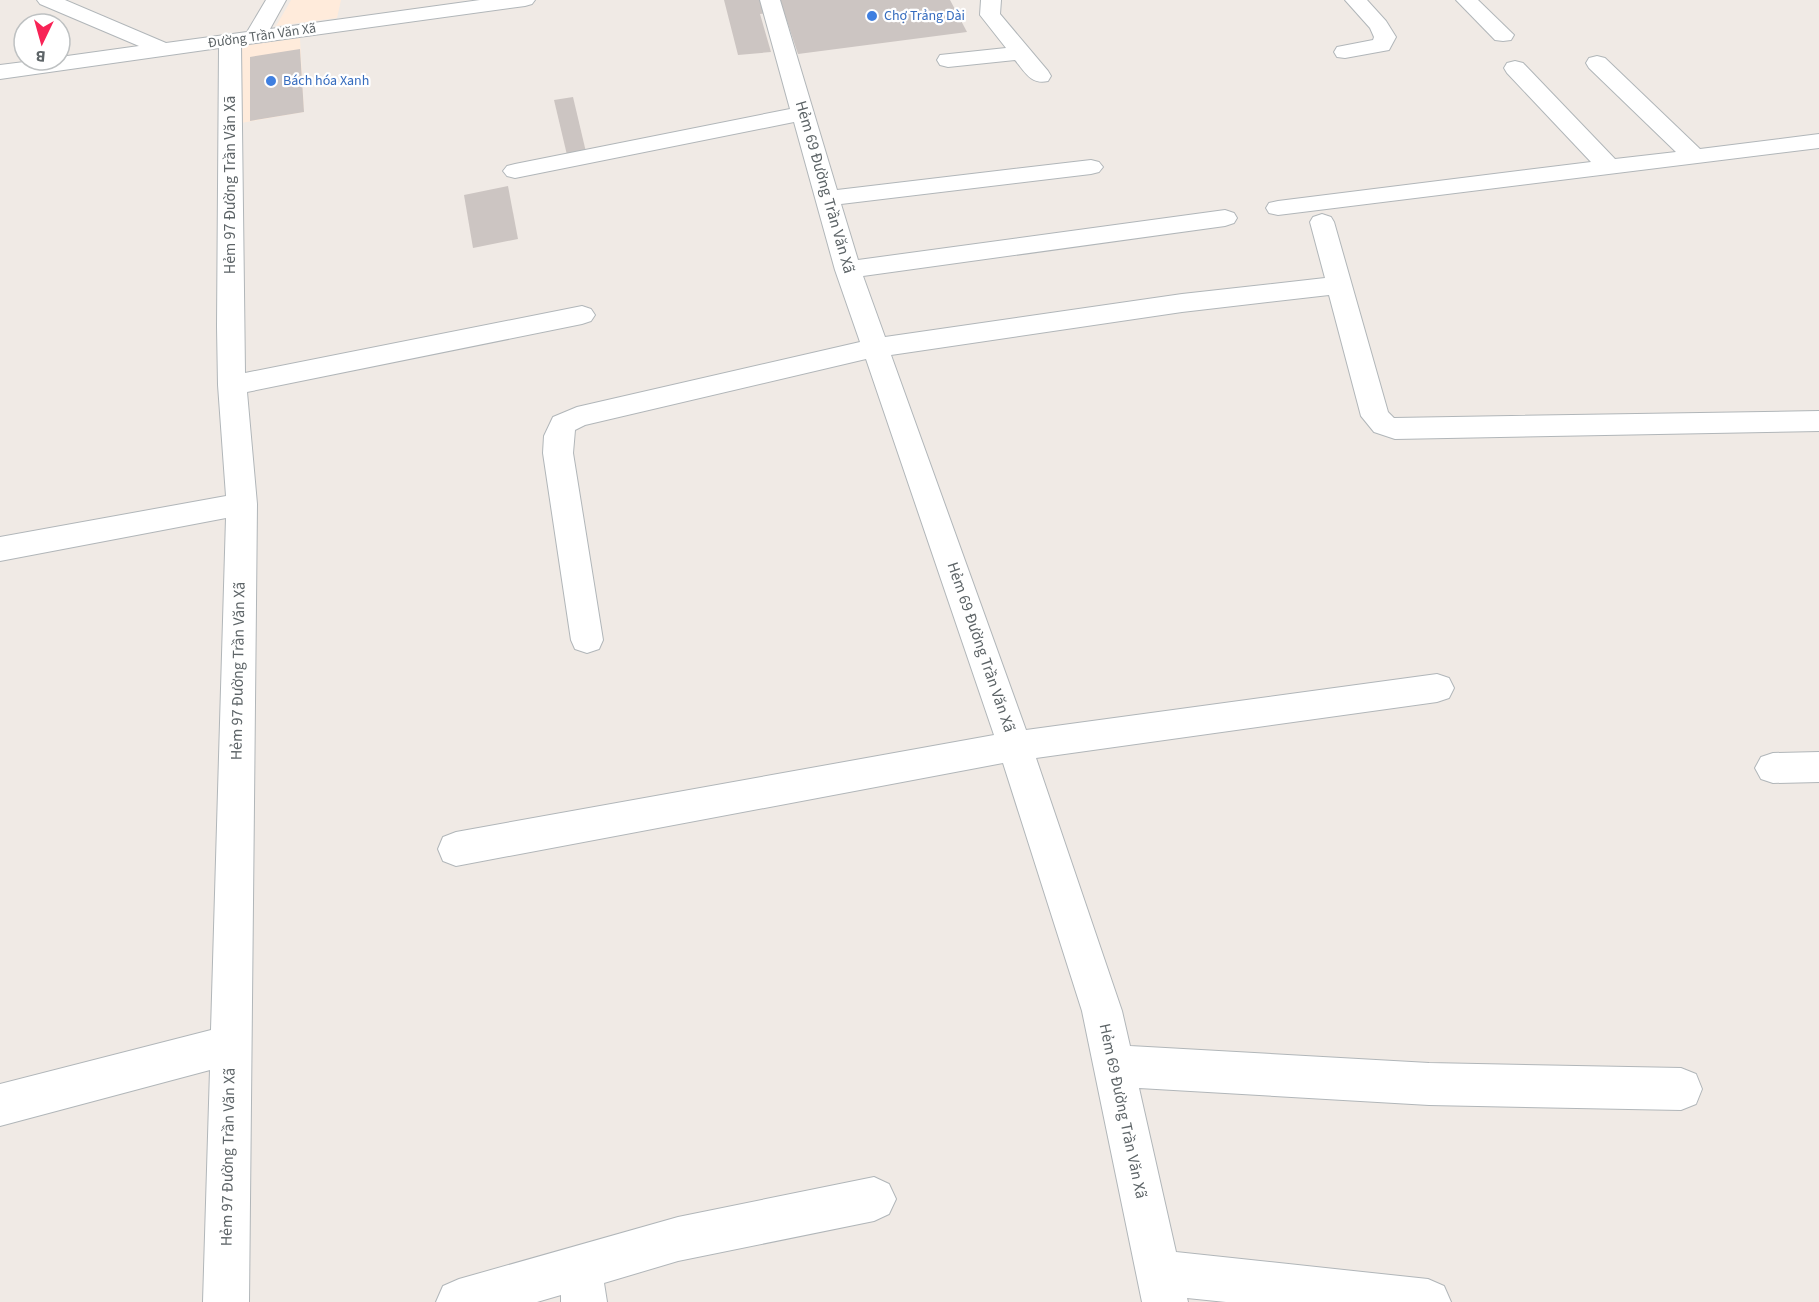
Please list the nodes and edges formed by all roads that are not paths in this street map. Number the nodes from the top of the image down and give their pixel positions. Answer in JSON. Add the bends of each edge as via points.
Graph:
{"nodes":[{"id":1,"x":47,"y":0,"type":"edge"},
{"id":2,"x":276,"y":0,"type":"edge"},
{"id":3,"x":525,"y":0,"type":"edge"},
{"id":4,"x":770,"y":0,"type":"edge"},
{"id":5,"x":991,"y":0,"type":"edge"},
{"id":6,"x":1355,"y":0,"type":"edge"},
{"id":7,"x":1466,"y":0,"type":"edge"},
{"id":8,"x":1503,"y":35,"type":"dead end"},
{"id":9,"x":243,"y":38,"type":"junction"},
{"id":10,"x":163,"y":49,"type":"junction"},
{"id":11,"x":1345,"y":52,"type":"dead end"},
{"id":12,"x":1020,"y":53,"type":"junction"},
{"id":13,"x":948,"y":60,"type":"dead end"},
{"id":14,"x":1598,"y":63,"type":"dead end"},
{"id":15,"x":1515,"y":68,"type":"dead end"},
{"id":16,"x":0,"y":72,"type":"edge"},
{"id":17,"x":1040,"y":76,"type":"dead end"},
{"id":18,"x":804,"y":113,"type":"junction"},
{"id":19,"x":1819,"y":141,"type":"edge"},
{"id":20,"x":1695,"y":157,"type":"junction"},
{"id":21,"x":1091,"y":167,"type":"dead end"},
{"id":22,"x":1610,"y":168,"type":"junction"},
{"id":23,"x":515,"y":171,"type":"dead end"},
{"id":24,"x":828,"y":198,"type":"junction"},
{"id":25,"x":1278,"y":208,"type":"dead end"},
{"id":26,"x":1225,"y":218,"type":"dead end"},
{"id":27,"x":1322,"y":222,"type":"dead end"},
{"id":28,"x":848,"y":270,"type":"junction"},
{"id":29,"x":1340,"y":285,"type":"junction"},
{"id":30,"x":582,"y":315,"type":"dead end"},
{"id":31,"x":875,"y":348,"type":"junction"},
{"id":32,"x":232,"y":385,"type":"junction"},
{"id":33,"x":1819,"y":421,"type":"edge"},
{"id":34,"x":243,"y":504,"type":"junction"},
{"id":35,"x":0,"y":549,"type":"edge"},
{"id":36,"x":587,"y":640,"type":"dead end"},
{"id":37,"x":1437,"y":688,"type":"dead end"},
{"id":38,"x":1016,"y":746,"type":"junction"},
{"id":39,"x":1819,"y":767,"type":"edge"},
{"id":40,"x":1773,"y":768,"type":"dead end"},
{"id":41,"x":456,"y":849,"type":"dead end"},
{"id":42,"x":230,"y":1045,"type":"junction"},
{"id":43,"x":1114,"y":1066,"type":"junction"},
{"id":44,"x":1681,"y":1089,"type":"dead end"},
{"id":45,"x":0,"y":1105,"type":"edge"},
{"id":46,"x":874,"y":1199,"type":"dead end"},
{"id":47,"x":582,"y":1285,"type":"edge"},
{"id":48,"x":1162,"y":1287,"type":"edge"},
{"id":49,"x":226,"y":1302,"type":"edge"},
{"id":50,"x":459,"y":1302,"type":"edge"},
{"id":51,"x":1428,"y":1302,"type":"edge"}],
"edges":[{"from":1,"to":10,"type":"street"},
{"from":2,"to":9,"type":"street"},
{"from":3,"to":9,"type":"street","name":"Đường Trần Văn Xã"},
{"from":4,"to":18,"type":"street","name":"Hẻm 69 Đường Trần Văn Xã"},
{"from":5,"to":12,"type":"street","via":[[990,15]]},
{"from":6,"to":11,"type":"street","via":[[1385,37],[1381,45]]},
{"from":7,"to":8,"type":"street"},
{"from":9,"to":10,"type":"street","name":"Đường Trần Văn Xã"},
{"from":9,"to":32,"type":"street","name":"Hẻm 97 Đường Trần Văn Xã"},
{"from":10,"to":16,"type":"street","name":"Đường Trần Văn Xã"},
{"from":12,"to":13,"type":"street"},
{"from":12,"to":17,"type":"street"},
{"from":14,"to":20,"type":"street"},
{"from":15,"to":22,"type":"street"},
{"from":18,"to":23,"type":"street"},
{"from":18,"to":24,"type":"street","name":"Hẻm 69 Đường Trần Văn Xã"},
{"from":19,"to":20,"type":"street"},
{"from":20,"to":22,"type":"street"},
{"from":21,"to":24,"type":"street"},
{"from":22,"to":25,"type":"street"},
{"from":24,"to":28,"type":"street","name":"Hẻm 69 Đường Trần Văn Xã"},
{"from":26,"to":28,"type":"street"},
{"from":27,"to":29,"type":"street"},
{"from":28,"to":31,"type":"street","name":"Hẻm 69 Đường Trần Văn Xã"},
{"from":29,"to":31,"type":"street","via":[[1182,303]]},
{"from":29,"to":33,"type":"street","via":[[1375,416],[1395,429]]},
{"from":30,"to":32,"type":"street"},
{"from":31,"to":36,"type":"street","via":[[577,417],[563,424],[558,453]]},
{"from":31,"to":38,"type":"street","name":"Hẻm 69 Đường Trần Văn Xã"},
{"from":32,"to":34,"type":"street","name":"Hẻm 97 Đường Trần Văn Xã"},
{"from":34,"to":35,"type":"street"},
{"from":34,"to":42,"type":"street","name":"Hẻm 97 Đường Trần Văn Xã"},
{"from":37,"to":38,"type":"street"},
{"from":38,"to":41,"type":"street"},
{"from":38,"to":43,"type":"street","name":"Hẻm 69 Đường Trần Văn Xã","via":[[1102,1011]]},
{"from":39,"to":40,"type":"street"},
{"from":42,"to":45,"type":"street"},
{"from":42,"to":49,"type":"street","name":"Hẻm 97 Đường Trần Văn Xã"},
{"from":43,"to":44,"type":"street","via":[[1429,1084]]},
{"from":43,"to":48,"type":"street","name":"Hẻm 69 Đường Trần Văn Xã"},
{"from":46,"to":47,"type":"street","via":[[678,1239]]},
{"from":47,"to":50,"type":"street"},
{"from":48,"to":51,"type":"street"}]}
